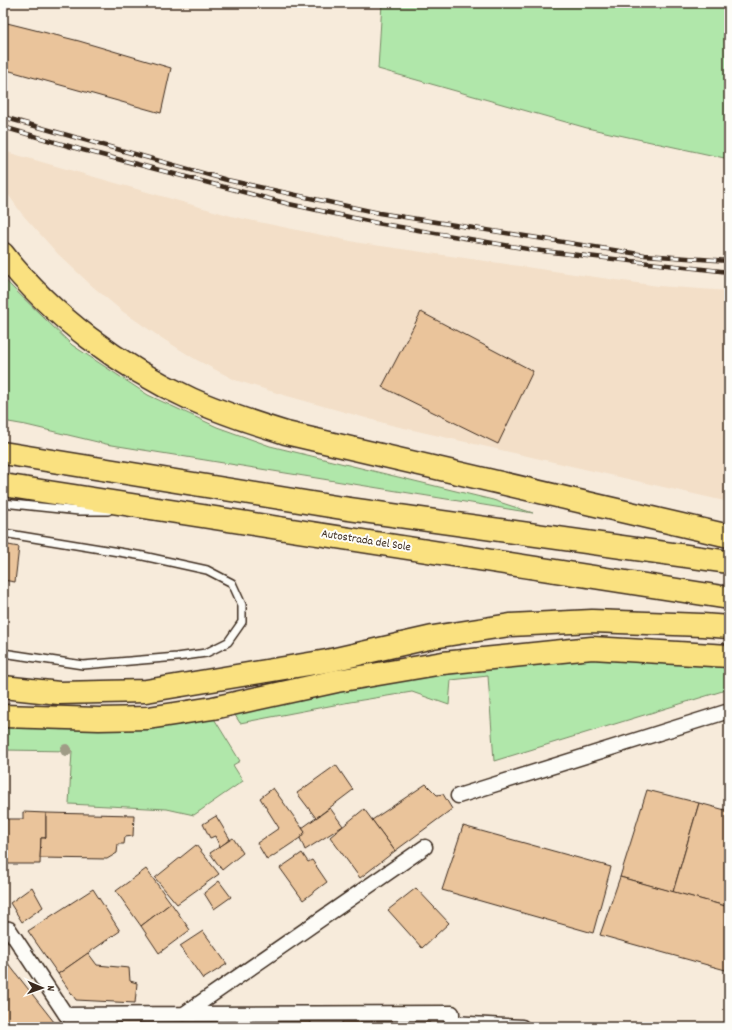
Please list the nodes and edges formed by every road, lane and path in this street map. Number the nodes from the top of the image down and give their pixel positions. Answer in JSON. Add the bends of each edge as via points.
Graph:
{"nodes":[{"id":1,"x":3,"y":254,"type":"edge"},
{"id":2,"x":3,"y":453,"type":"edge"},
{"id":3,"x":3,"y":485,"type":"edge"},
{"id":4,"x":3,"y":503,"type":"edge"},
{"id":5,"x":169,"y":510,"type":"junction"},
{"id":6,"x":3,"y":533,"type":"edge"},
{"id":7,"x":729,"y":536,"type":"edge"},
{"id":8,"x":729,"y":562,"type":"edge"},
{"id":9,"x":729,"y":598,"type":"edge"},
{"id":10,"x":729,"y":627,"type":"edge"},
{"id":11,"x":3,"y":653,"type":"edge"},
{"id":12,"x":729,"y":656,"type":"edge"},
{"id":13,"x":3,"y":687,"type":"edge"},
{"id":14,"x":729,"y":711,"type":"edge"},
{"id":15,"x":3,"y":716,"type":"edge"},
{"id":16,"x":458,"y":796,"type":"dead end"},
{"id":17,"x":425,"y":848,"type":"dead end"},
{"id":18,"x":3,"y":928,"type":"edge"},
{"id":19,"x":184,"y":1014,"type":"junction"},
{"id":20,"x":452,"y":1025,"type":"edge"},
{"id":21,"x":522,"y":1027,"type":"edge"}],
"edges":[{"from":1,"to":7,"type":"highway","via":[[16,271],[53,308],[96,344],[191,399],[237,418],[286,433]]},
{"from":2,"to":8,"type":"highway","via":[[342,508]]},
{"from":3,"to":5,"type":"highway","name":"Autostrada del Sole"},
{"from":4,"to":5,"type":"lane","via":[[79,511]]},
{"from":5,"to":9,"type":"highway","name":"Autostrada del Sole"},
{"from":6,"to":11,"type":"lane","via":[[144,556],[208,570],[232,583],[242,605],[242,622],[228,642],[206,654],[177,658],[83,665]]},
{"from":10,"to":13,"type":"highway","via":[[592,621],[510,625],[146,691],[59,692]]},
{"from":12,"to":15,"type":"highway","via":[[592,648],[443,663],[337,681],[213,708],[148,718]]},
{"from":14,"to":16,"type":"street"},
{"from":17,"to":19,"type":"street"},
{"from":18,"to":19,"type":"street","via":[[9,929],[66,1015]]},
{"from":19,"to":20,"type":"street","via":[[452,1014]]},
{"from":20,"to":21,"type":"street"}]}
